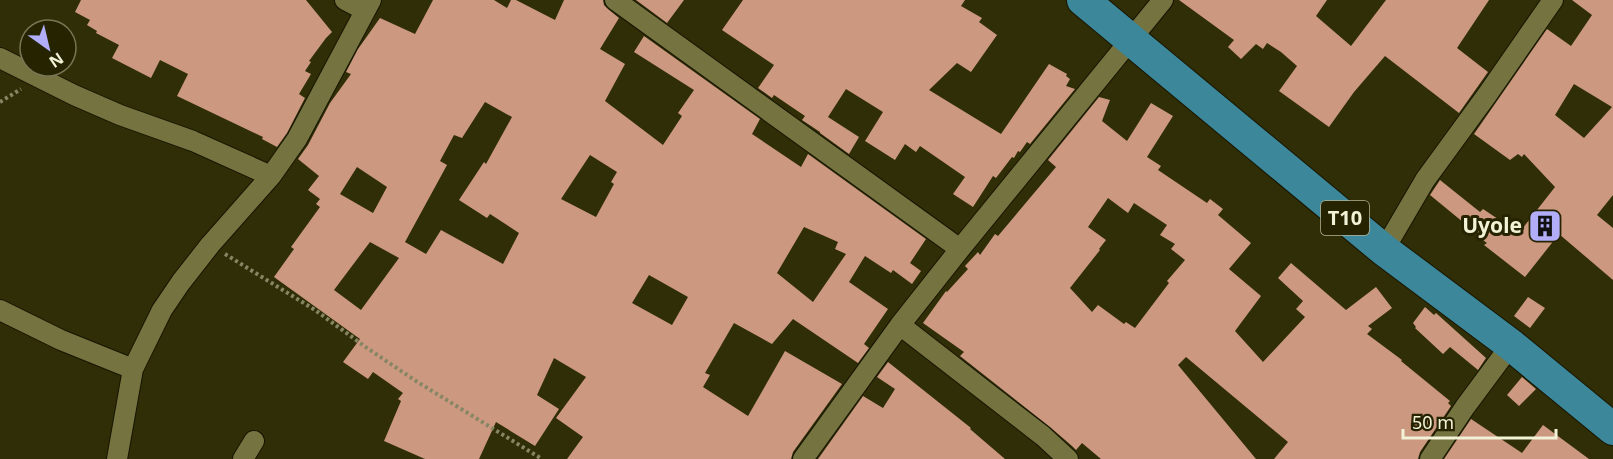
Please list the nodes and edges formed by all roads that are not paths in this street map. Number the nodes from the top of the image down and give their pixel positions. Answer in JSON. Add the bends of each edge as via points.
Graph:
{"nodes":[{"id":1,"x":345,"y":0,"type":"edge"},
{"id":2,"x":615,"y":0,"type":"edge"},
{"id":3,"x":1083,"y":0,"type":"edge"},
{"id":4,"x":1163,"y":0,"type":"edge"},
{"id":5,"x":1553,"y":0,"type":"edge"},
{"id":6,"x":368,"y":5,"type":"edge"},
{"id":7,"x":1132,"y":40,"type":"junction"},
{"id":8,"x":0,"y":58,"type":"edge"},
{"id":9,"x":271,"y":176,"type":"junction"},
{"id":10,"x":960,"y":249,"type":"junction"},
{"id":11,"x":1384,"y":250,"type":"junction"},
{"id":12,"x":0,"y":310,"type":"edge"},
{"id":13,"x":900,"y":325,"type":"junction"},
{"id":14,"x":1511,"y":345,"type":"junction"},
{"id":15,"x":133,"y":369,"type":"junction"},
{"id":16,"x":1613,"y":429,"type":"edge"},
{"id":17,"x":254,"y":441,"type":"dead end"},
{"id":18,"x":117,"y":459,"type":"edge"},
{"id":19,"x":243,"y":459,"type":"edge"},
{"id":20,"x":803,"y":459,"type":"edge"},
{"id":21,"x":1068,"y":459,"type":"edge"},
{"id":22,"x":1430,"y":459,"type":"edge"}],
"edges":[{"from":1,"to":6,"type":"street"},
{"from":2,"to":10,"type":"street"},
{"from":3,"to":7,"type":"highway","number":"T10"},
{"from":4,"to":7,"type":"street"},
{"from":5,"to":11,"type":"street","via":[[1425,180]]},
{"from":6,"to":9,"type":"street","via":[[297,139]]},
{"from":7,"to":10,"type":"street"},
{"from":7,"to":11,"type":"highway","number":"T10"},
{"from":8,"to":9,"type":"street","via":[[74,95]]},
{"from":9,"to":15,"type":"street","via":[[181,282],[162,310]]},
{"from":10,"to":13,"type":"street"},
{"from":11,"to":14,"type":"highway","number":"T10"},
{"from":12,"to":15,"type":"street"},
{"from":13,"to":20,"type":"street"},
{"from":13,"to":21,"type":"street"},
{"from":14,"to":16,"type":"highway","number":"T10"},
{"from":14,"to":22,"type":"street"},
{"from":15,"to":18,"type":"street"},
{"from":17,"to":19,"type":"street"}]}
